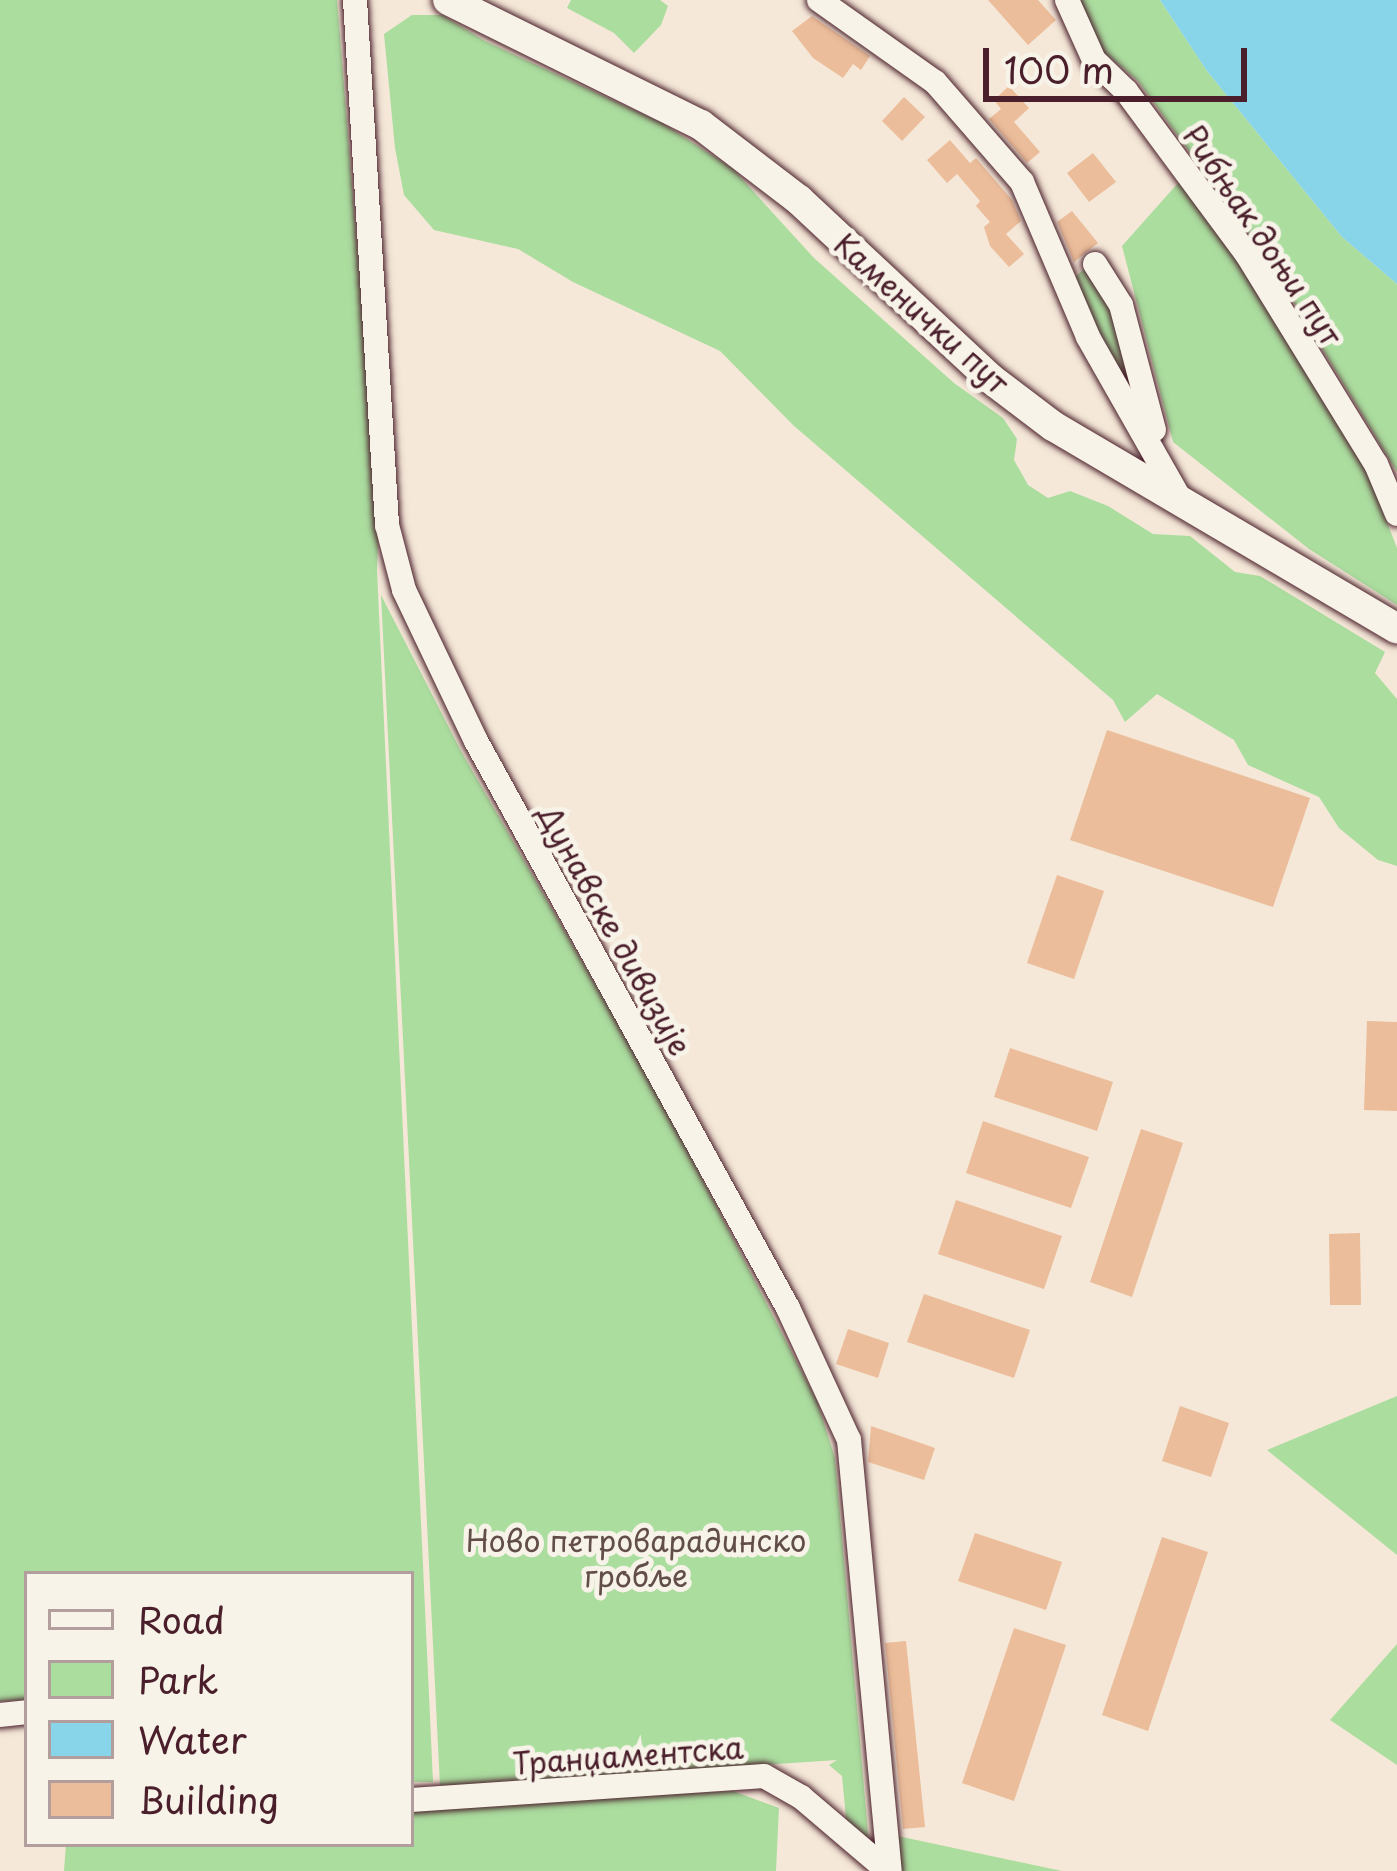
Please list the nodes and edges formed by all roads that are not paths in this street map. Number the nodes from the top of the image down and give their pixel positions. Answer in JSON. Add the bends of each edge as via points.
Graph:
{"nodes":[{"id":1,"x":355,"y":0,"type":"edge"},
{"id":2,"x":448,"y":0,"type":"edge"},
{"id":3,"x":819,"y":0,"type":"edge"},
{"id":4,"x":1067,"y":0,"type":"edge"},
{"id":5,"x":1095,"y":264,"type":"dead end"},
{"id":6,"x":1162,"y":462,"type":"junction"},
{"id":7,"x":1183,"y":504,"type":"junction"},
{"id":8,"x":1397,"y":514,"type":"edge"},
{"id":9,"x":1397,"y":629,"type":"edge"},
{"id":10,"x":414,"y":1800,"type":"edge"},
{"id":11,"x":889,"y":1871,"type":"edge"}],
"edges":[{"from":1,"to":11,"type":"street","name":"Дунавске дивизије","via":[[387,525],[404,590],[476,741],[788,1308],[849,1440]]},
{"from":2,"to":7,"type":"main road","name":"Каменички пут","via":[[700,125],[799,200],[991,380]]},
{"from":3,"to":6,"type":"street","via":[[934,82],[1022,182],[1080,320]]},
{"from":4,"to":8,"type":"street","name":"Рибњак доњи пут","via":[[1094,60],[1246,253],[1376,464]]},
{"from":5,"to":6,"type":"street","via":[[1121,305]]},
{"from":6,"to":7,"type":"street"},
{"from":7,"to":9,"type":"main road","name":"Каменички пут"},
{"from":10,"to":11,"type":"street","name":"Транџаментска","via":[[764,1776]]}]}
